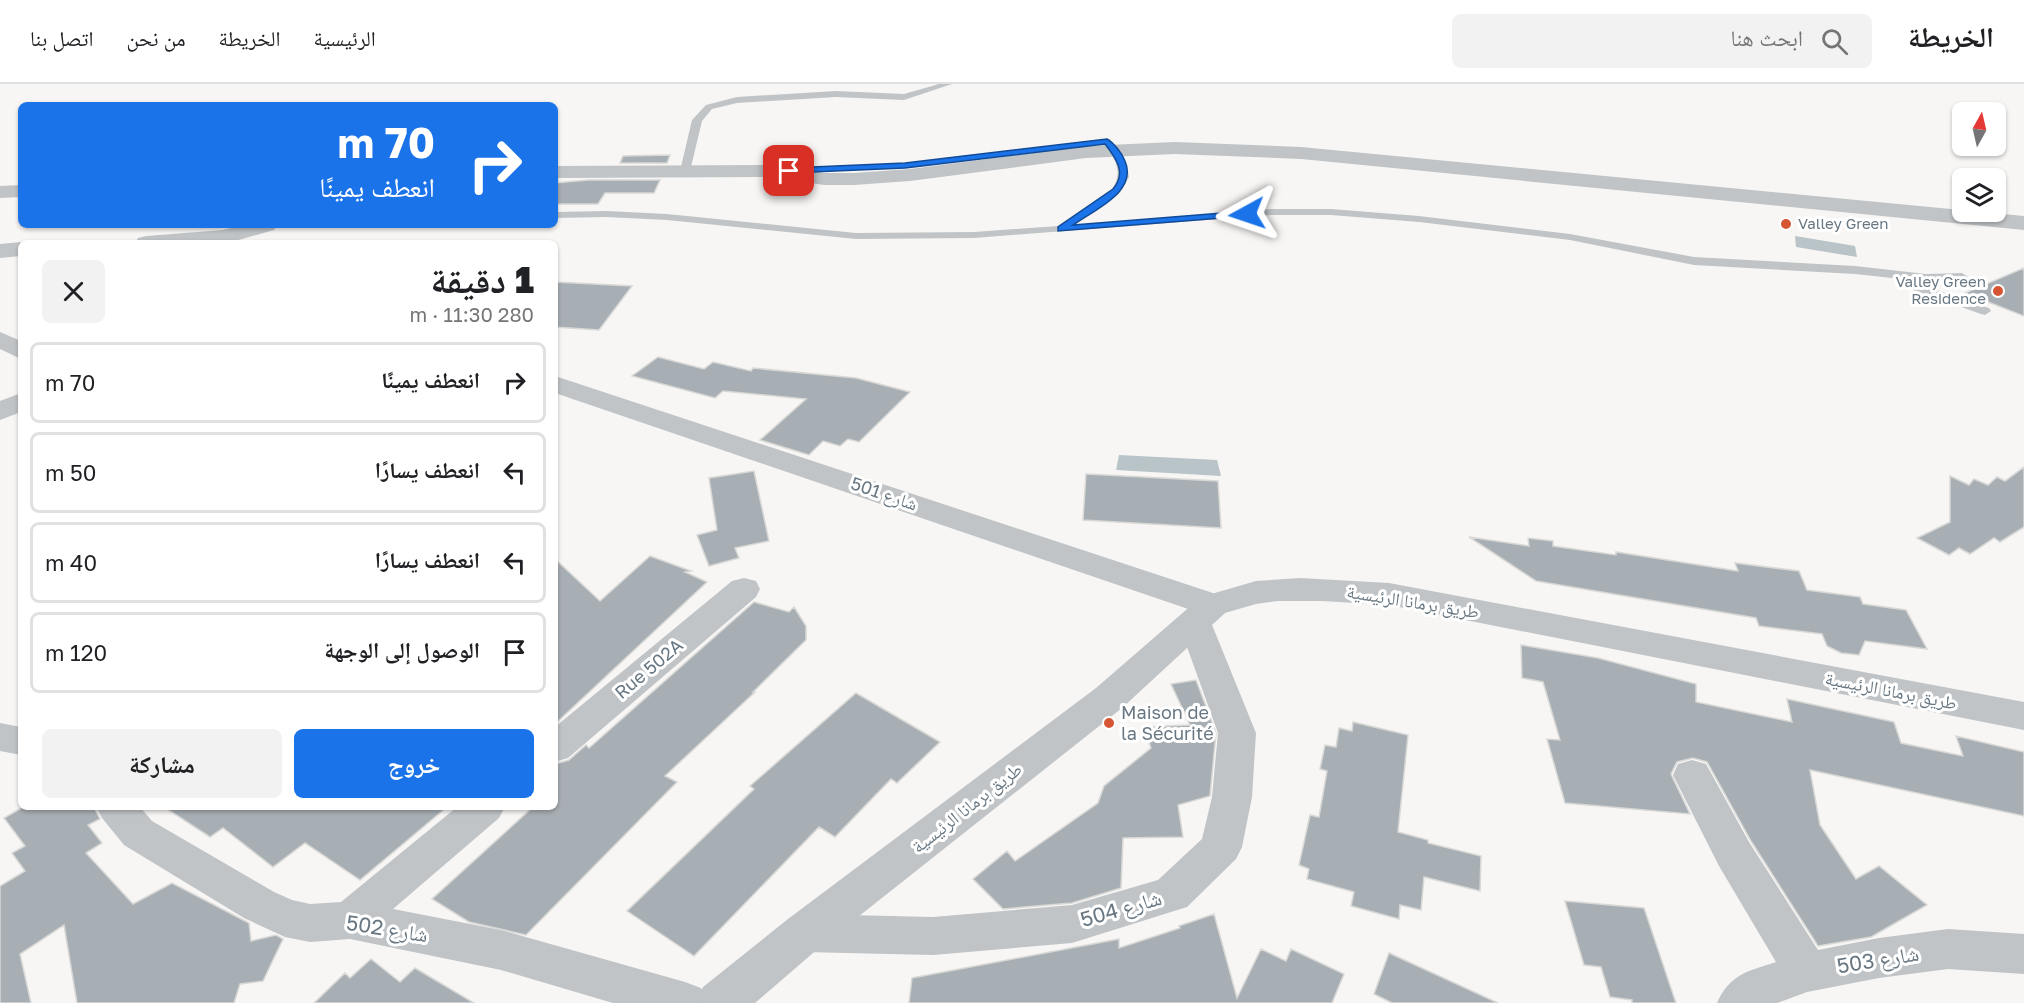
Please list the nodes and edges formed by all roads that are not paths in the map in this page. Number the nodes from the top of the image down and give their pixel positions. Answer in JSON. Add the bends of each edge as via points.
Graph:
{"nodes":[{"id":1,"x":948,"y":84,"type":"edge"},
{"id":2,"x":1110,"y":146,"type":"junction"},
{"id":3,"x":685,"y":171,"type":"junction"},
{"id":4,"x":558,"y":172,"type":"edge"},
{"id":5,"x":18,"y":191,"type":"edge"},
{"id":6,"x":0,"y":192,"type":"edge"},
{"id":7,"x":0,"y":208,"type":"edge"},
{"id":8,"x":18,"y":208,"type":"edge"},
{"id":9,"x":558,"y":215,"type":"edge"},
{"id":10,"x":2024,"y":223,"type":"edge"},
{"id":11,"x":259,"y":228,"type":"edge"},
{"id":12,"x":1061,"y":229,"type":"junction"},
{"id":13,"x":186,"y":240,"type":"edge"},
{"id":14,"x":18,"y":249,"type":"edge"},
{"id":15,"x":0,"y":251,"type":"edge"},
{"id":16,"x":1880,"y":273,"type":"junction"},
{"id":17,"x":1962,"y":277,"type":"dead end"},
{"id":18,"x":1985,"y":311,"type":"dead end"},
{"id":19,"x":0,"y":339,"type":"edge"},
{"id":20,"x":18,"y":349,"type":"edge"},
{"id":21,"x":558,"y":385,"type":"edge"},
{"id":22,"x":18,"y":402,"type":"edge"},
{"id":23,"x":0,"y":412,"type":"edge"},
{"id":24,"x":744,"y":589,"type":"dead end"},
{"id":25,"x":1204,"y":614,"type":"junction"},
{"id":26,"x":2024,"y":716,"type":"edge"},
{"id":27,"x":0,"y":737,"type":"edge"},
{"id":28,"x":18,"y":740,"type":"edge"},
{"id":29,"x":558,"y":745,"type":"edge"},
{"id":30,"x":1692,"y":775,"type":"dead end"},
{"id":31,"x":119,"y":810,"type":"edge"},
{"id":32,"x":481,"y":810,"type":"edge"},
{"id":33,"x":350,"y":920,"type":"junction"},
{"id":34,"x":804,"y":933,"type":"junction"},
{"id":35,"x":2024,"y":954,"type":"edge"},
{"id":36,"x":1807,"y":972,"type":"junction"},
{"id":37,"x":685,"y":1003,"type":"edge"},
{"id":38,"x":720,"y":1003,"type":"edge"},
{"id":39,"x":1740,"y":1003,"type":"edge"}],
"edges":[{"from":1,"to":3,"type":"lane","via":[[904,97],[836,94],[737,100],[709,107],[697,120]]},
{"from":2,"to":3,"type":"street","via":[[910,175],[854,179],[769,171]]},
{"from":2,"to":10,"type":"street","via":[[1301,153]]},
{"from":2,"to":12,"type":"lane","via":[[1125,171],[1123,182]]},
{"from":3,"to":4,"type":"street"},
{"from":5,"to":6,"type":"street"},
{"from":7,"to":8,"type":"street"},
{"from":9,"to":12,"type":"lane","via":[[667,217],[866,236],[974,236]]},
{"from":11,"to":13,"type":"street","via":[[225,237]]},
{"from":12,"to":16,"type":"lane","via":[[1271,212],[1331,212],[1570,237],[1694,261]]},
{"from":14,"to":15,"type":"street"},
{"from":16,"to":17,"type":"lane"},
{"from":16,"to":18,"type":"lane"},
{"from":19,"to":20,"type":"street"},
{"from":21,"to":25,"type":"street","name":"شارع 501"},
{"from":22,"to":23,"type":"street"},
{"from":24,"to":29,"type":"street","name":"Rue 502A"},
{"from":25,"to":26,"type":"street","name":"طريق برمانا الرئيسية","via":[[1234,596],[1286,589],[1389,594]]},
{"from":25,"to":34,"type":"street","name":"طريق برمانا الرئيسية","via":[[1109,698]]},
{"from":25,"to":34,"type":"street","name":"شارع 504","via":[[1237,733],[1232,797],[1221,847],[1172,894],[1072,924],[933,936]]},
{"from":27,"to":28,"type":"street"},
{"from":30,"to":36,"type":"street","via":[[1734,855]]},
{"from":31,"to":33,"type":"street","name":"شارع 502","via":[[138,833],[276,913],[310,923]]},
{"from":32,"to":33,"type":"street"},
{"from":33,"to":37,"type":"street","name":"شارع 502","via":[[501,950]]},
{"from":34,"to":38,"type":"street","name":"طريق برمانا الرئيسية"},
{"from":35,"to":36,"type":"street","name":"شارع 503","via":[[1948,949]]},
{"from":36,"to":39,"type":"street","name":"شارع 503","via":[[1754,990]]}]}
